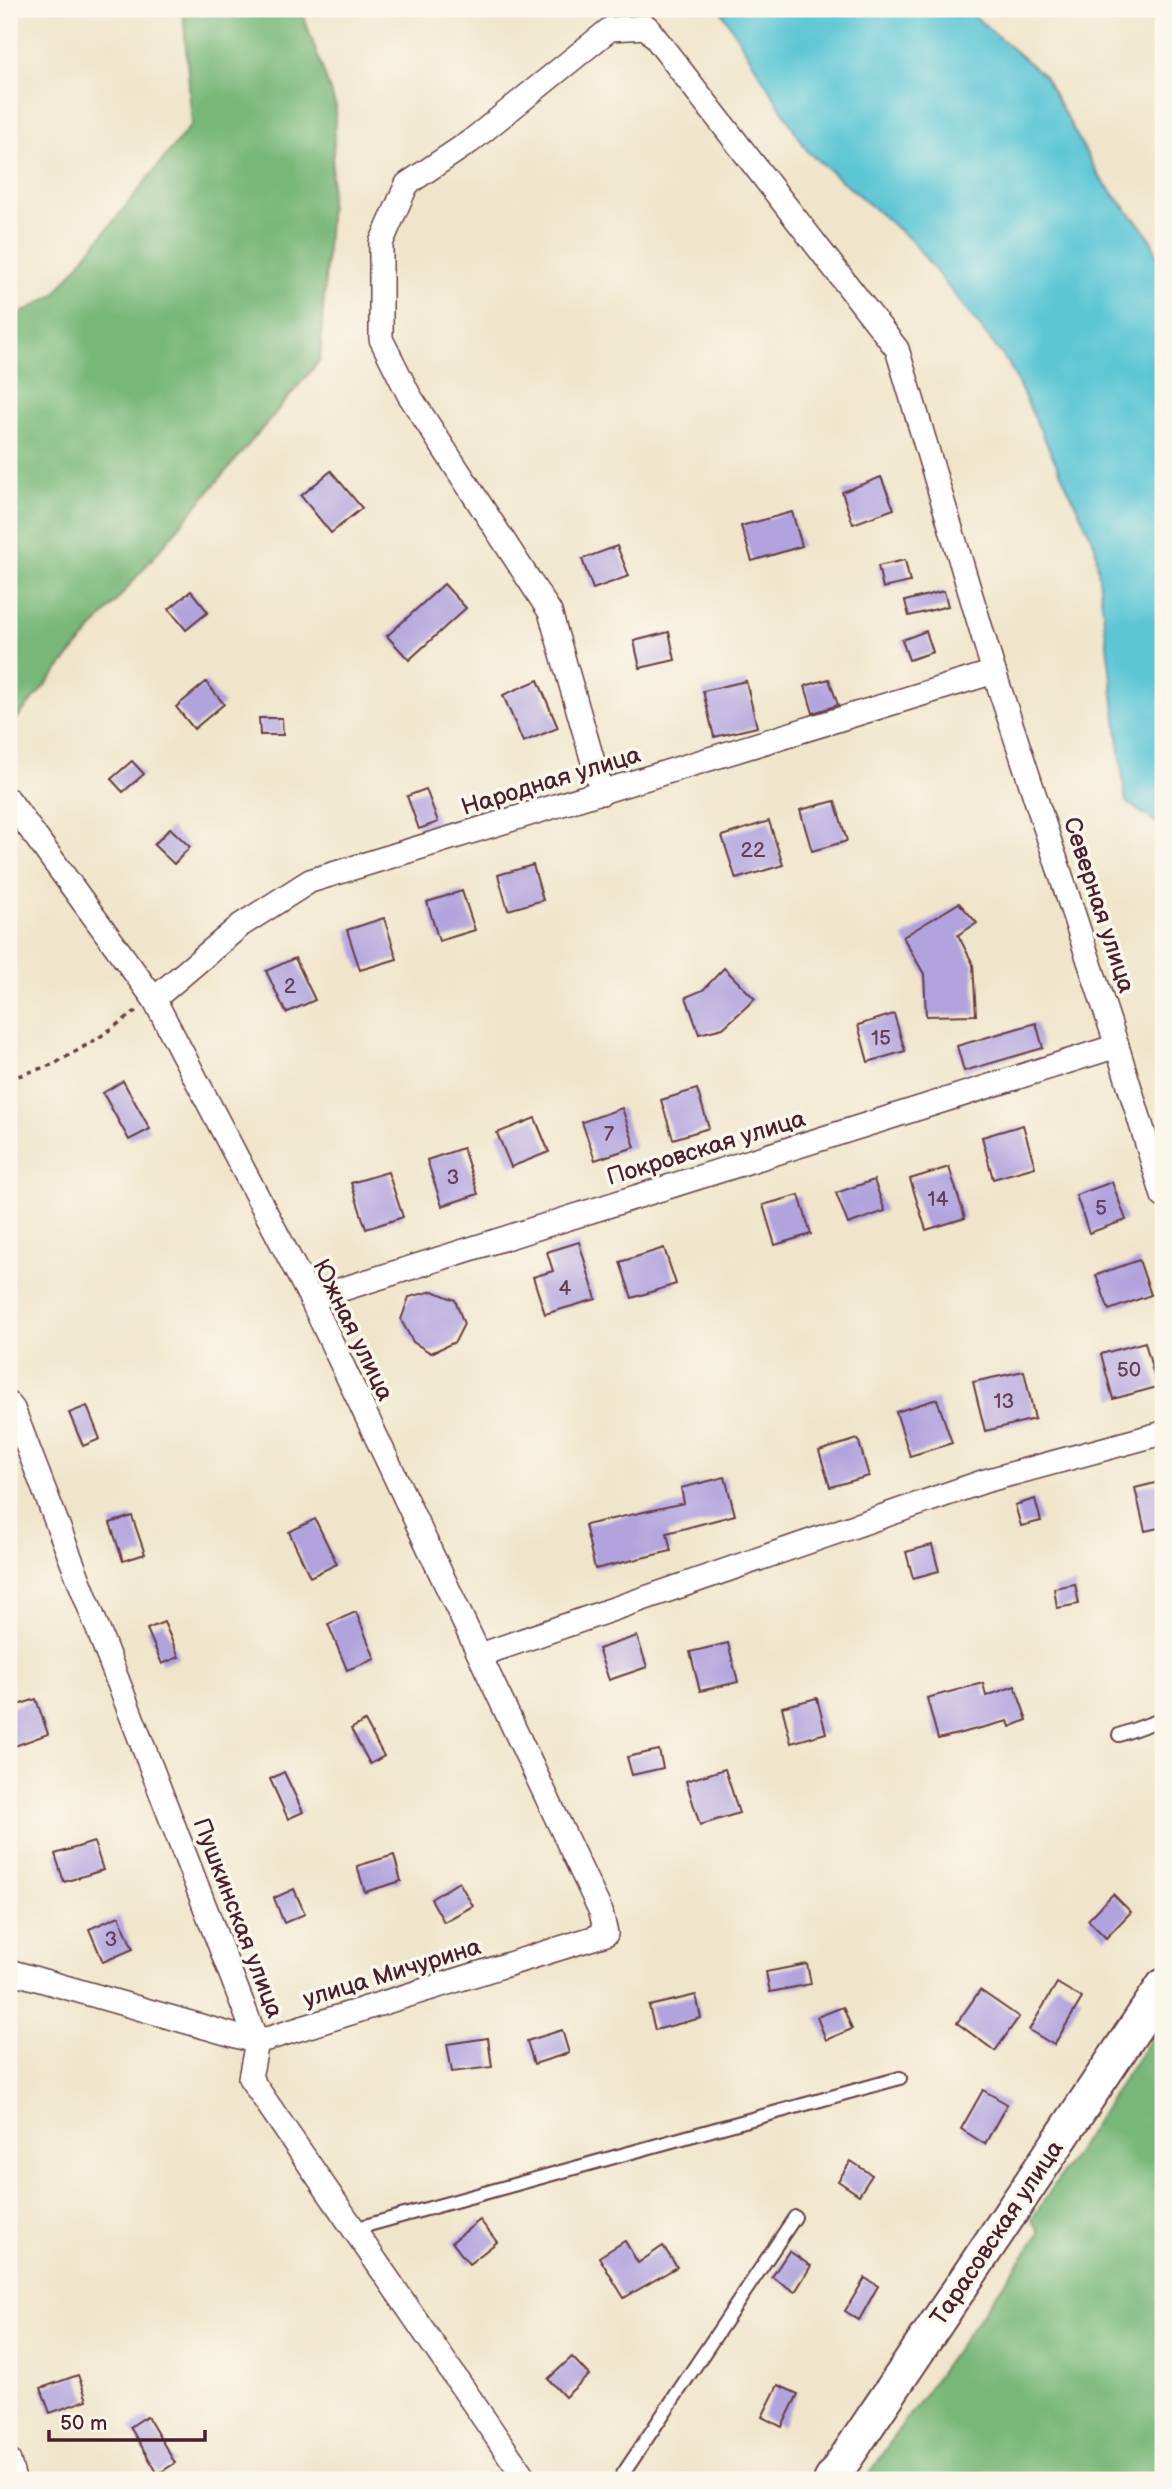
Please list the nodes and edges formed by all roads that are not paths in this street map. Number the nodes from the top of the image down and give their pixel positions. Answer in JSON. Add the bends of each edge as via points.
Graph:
{"nodes":[{"id":1,"x":994,"y":672,"type":"junction"},
{"id":2,"x":602,"y":793,"type":"junction"},
{"id":3,"x":9,"y":800,"type":"edge"},
{"id":4,"x":154,"y":999,"type":"junction"},
{"id":5,"x":1117,"y":1046,"type":"junction"},
{"id":6,"x":1163,"y":1196,"type":"edge"},
{"id":7,"x":311,"y":1300,"type":"junction"},
{"id":8,"x":9,"y":1404,"type":"edge"},
{"id":9,"x":1163,"y":1433,"type":"edge"},
{"id":10,"x":480,"y":1655,"type":"junction"},
{"id":11,"x":1163,"y":1719,"type":"edge"},
{"id":12,"x":1119,"y":1735,"type":"dead end"},
{"id":13,"x":601,"y":1912,"type":"joint"},
{"id":14,"x":9,"y":1971,"type":"edge"},
{"id":15,"x":1163,"y":1986,"type":"edge"},
{"id":16,"x":257,"y":2042,"type":"junction"},
{"id":17,"x":900,"y":2078,"type":"dead end"},
{"id":18,"x":795,"y":2217,"type":"dead end"},
{"id":19,"x":354,"y":2229,"type":"junction"},
{"id":20,"x":9,"y":2461,"type":"edge"},
{"id":21,"x":14,"y":2480,"type":"edge"},
{"id":22,"x":526,"y":2480,"type":"edge"},
{"id":23,"x":619,"y":2480,"type":"edge"},
{"id":24,"x":831,"y":2480,"type":"edge"}],
"edges":[{"from":1,"to":2,"type":"street","name":"Народная улица"},
{"from":1,"to":2,"type":"street","name":"Северная улица","via":[[897,349],[647,27],[610,29],[471,141],[407,184],[381,243],[381,340],[409,395],[550,612]]},
{"from":1,"to":5,"type":"street","name":"Северная улица"},
{"from":2,"to":4,"type":"street","name":"Народная улица","via":[[310,881],[241,925]]},
{"from":3,"to":4,"type":"street","name":"Южная улица"},
{"from":4,"to":7,"type":"street","name":"Южная улица"},
{"from":5,"to":6,"type":"street","name":"Северная улица"},
{"from":5,"to":7,"type":"street","name":"Покровская улица"},
{"from":7,"to":10,"type":"street","name":"Южная улица"},
{"from":8,"to":16,"type":"street","name":"Пушкинская улица"},
{"from":9,"to":10,"type":"street","via":[[985,1481]]},
{"from":10,"to":13,"type":"street","name":"Южная улица"},
{"from":11,"to":12,"type":"lane"},
{"from":13,"to":16,"type":"street","name":"улица Мичурина","via":[[606,1934]]},
{"from":14,"to":16,"type":"street"},
{"from":15,"to":24,"type":"main road","name":"Тарасовская улица"},
{"from":16,"to":19,"type":"street","name":"Пушкинская улица","via":[[250,2078]]},
{"from":17,"to":19,"type":"lane"},
{"from":18,"to":23,"type":"lane"},
{"from":19,"to":22,"type":"street","name":"Пушкинская улица"},
{"from":20,"to":21,"type":"street"}]}
